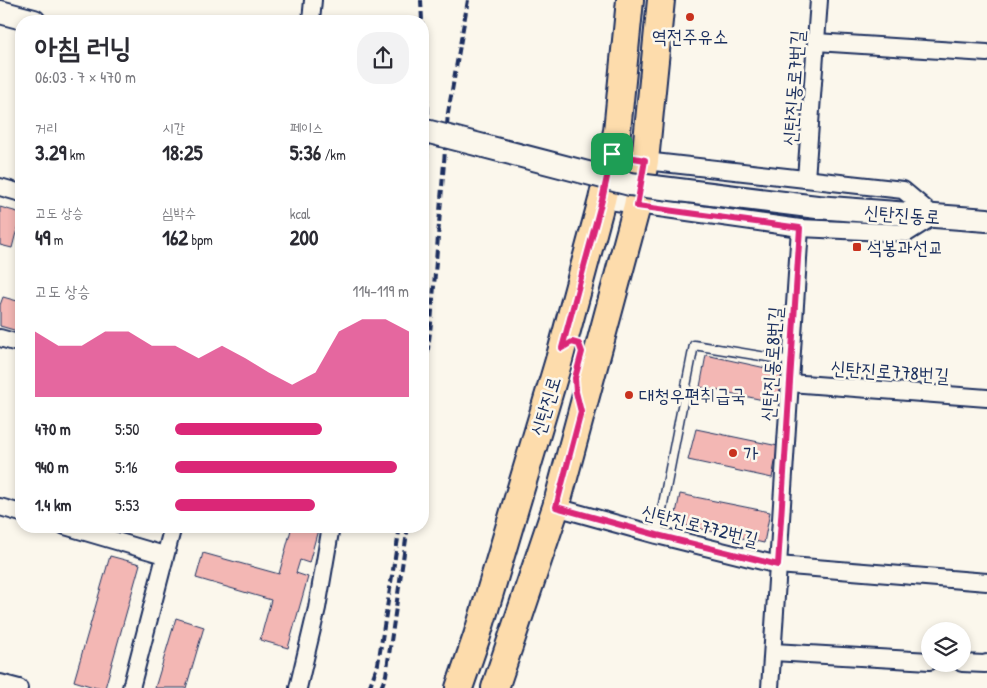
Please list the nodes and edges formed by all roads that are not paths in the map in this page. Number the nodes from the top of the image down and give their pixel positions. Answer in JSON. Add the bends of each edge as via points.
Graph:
{"nodes":[{"id":1,"x":314,"y":0,"type":"edge"},
{"id":2,"x":630,"y":0,"type":"edge"},
{"id":3,"x":661,"y":0,"type":"edge"},
{"id":4,"x":819,"y":0,"type":"edge"},
{"id":5,"x":0,"y":12,"type":"edge"},
{"id":6,"x":312,"y":15,"type":"edge"},
{"id":7,"x":15,"y":16,"type":"edge"},
{"id":8,"x":816,"y":42,"type":"junction"},
{"id":9,"x":987,"y":53,"type":"edge"},
{"id":10,"x":429,"y":132,"type":"edge"},
{"id":11,"x":612,"y":154,"type":"junction"},
{"id":12,"x":645,"y":160,"type":"junction"},
{"id":13,"x":806,"y":179,"type":"junction"},
{"id":14,"x":0,"y":187,"type":"edge"},
{"id":15,"x":15,"y":191,"type":"edge"},
{"id":16,"x":602,"y":200,"type":"junction"},
{"id":17,"x":637,"y":206,"type":"junction"},
{"id":18,"x":934,"y":216,"type":"junction"},
{"id":19,"x":987,"y":220,"type":"edge"},
{"id":20,"x":800,"y":228,"type":"junction"},
{"id":21,"x":0,"y":338,"type":"edge"},
{"id":22,"x":15,"y":342,"type":"edge"},
{"id":23,"x":562,"y":348,"type":"junction"},
{"id":24,"x":791,"y":361,"type":"junction"},
{"id":25,"x":790,"y":383,"type":"junction"},
{"id":26,"x":987,"y":398,"type":"edge"},
{"id":27,"x":581,"y":412,"type":"junction"},
{"id":28,"x":0,"y":507,"type":"edge"},
{"id":29,"x":556,"y":507,"type":"junction"},
{"id":30,"x":15,"y":511,"type":"edge"},
{"id":31,"x":90,"y":533,"type":"edge"},
{"id":32,"x":171,"y":533,"type":"edge"},
{"id":33,"x":331,"y":533,"type":"edge"},
{"id":34,"x":657,"y":535,"type":"junction"},
{"id":35,"x":164,"y":555,"type":"junction"},
{"id":36,"x":778,"y":565,"type":"junction"},
{"id":37,"x":987,"y":582,"type":"edge"},
{"id":38,"x":772,"y":652,"type":"junction"},
{"id":39,"x":921,"y":660,"type":"edge"},
{"id":40,"x":971,"y":663,"type":"edge"},
{"id":41,"x":987,"y":663,"type":"edge"},
{"id":42,"x":0,"y":683,"type":"edge"},
{"id":43,"x":19,"y":688,"type":"edge"},
{"id":44,"x":131,"y":688,"type":"edge"},
{"id":45,"x":298,"y":688,"type":"edge"},
{"id":46,"x":459,"y":688,"type":"edge"},
{"id":47,"x":495,"y":688,"type":"edge"},
{"id":48,"x":770,"y":688,"type":"edge"}],
"edges":[{"from":1,"to":6,"type":"street"},
{"from":2,"to":11,"type":"main road","name":"신탄진로"},
{"from":3,"to":12,"type":"main road","name":"신탄진로"},
{"from":4,"to":8,"type":"street","name":"신탄진동로7번길"},
{"from":5,"to":7,"type":"main road"},
{"from":8,"to":9,"type":"street"},
{"from":8,"to":13,"type":"street","name":"신탄진동로7번길"},
{"from":10,"to":18,"type":"main road","name":"신탄진동로","bridge":true,"via":[[630,184],[817,207]]},
{"from":11,"to":12,"type":"street"},
{"from":11,"to":16,"type":"main road","name":"신탄진로"},
{"from":12,"to":13,"type":"street"},
{"from":12,"to":17,"type":"main road","name":"신탄진로"},
{"from":13,"to":18,"type":"street","via":[[903,190]]},
{"from":14,"to":15,"type":"street"},
{"from":16,"to":17,"type":"street"},
{"from":16,"to":23,"type":"main road","name":"신탄진로"},
{"from":17,"to":20,"type":"street"},
{"from":17,"to":27,"type":"main road","name":"신탄진로"},
{"from":18,"to":19,"type":"main road","name":"신탄진동로"},
{"from":18,"to":20,"type":"street","via":[[908,233]]},
{"from":20,"to":24,"type":"street","name":"신탄진동로8번길"},
{"from":21,"to":22,"type":"street"},
{"from":23,"to":27,"type":"main road","via":[[572,342],[579,344],[582,352],[575,378]]},
{"from":23,"to":46,"type":"main road","name":"신탄진로"},
{"from":24,"to":25,"type":"street","name":"신탄진동로8번길"},
{"from":24,"to":34,"type":"lane","via":[[694,345]]},
{"from":25,"to":26,"type":"street","name":"신탄진로778번길"},
{"from":25,"to":36,"type":"street","name":"신탄진동로8번길"},
{"from":27,"to":29,"type":"main road","name":"신탄진로"},
{"from":28,"to":30,"type":"street"},
{"from":29,"to":34,"type":"street","name":"신탄진로772번길"},
{"from":29,"to":47,"type":"main road","name":"신탄진로"},
{"from":31,"to":35,"type":"street"},
{"from":32,"to":35,"type":"street"},
{"from":33,"to":45,"type":"street"},
{"from":34,"to":36,"type":"street","name":"신탄진로772번길"},
{"from":35,"to":44,"type":"street"},
{"from":36,"to":37,"type":"street","name":"신탄진로772번길"},
{"from":36,"to":38,"type":"street","name":"신탄진동로8번길"},
{"from":38,"to":39,"type":"street"},
{"from":38,"to":48,"type":"street","name":"신탄진동로8번길"},
{"from":40,"to":41,"type":"street"},
{"from":42,"to":43,"type":"street"}]}
